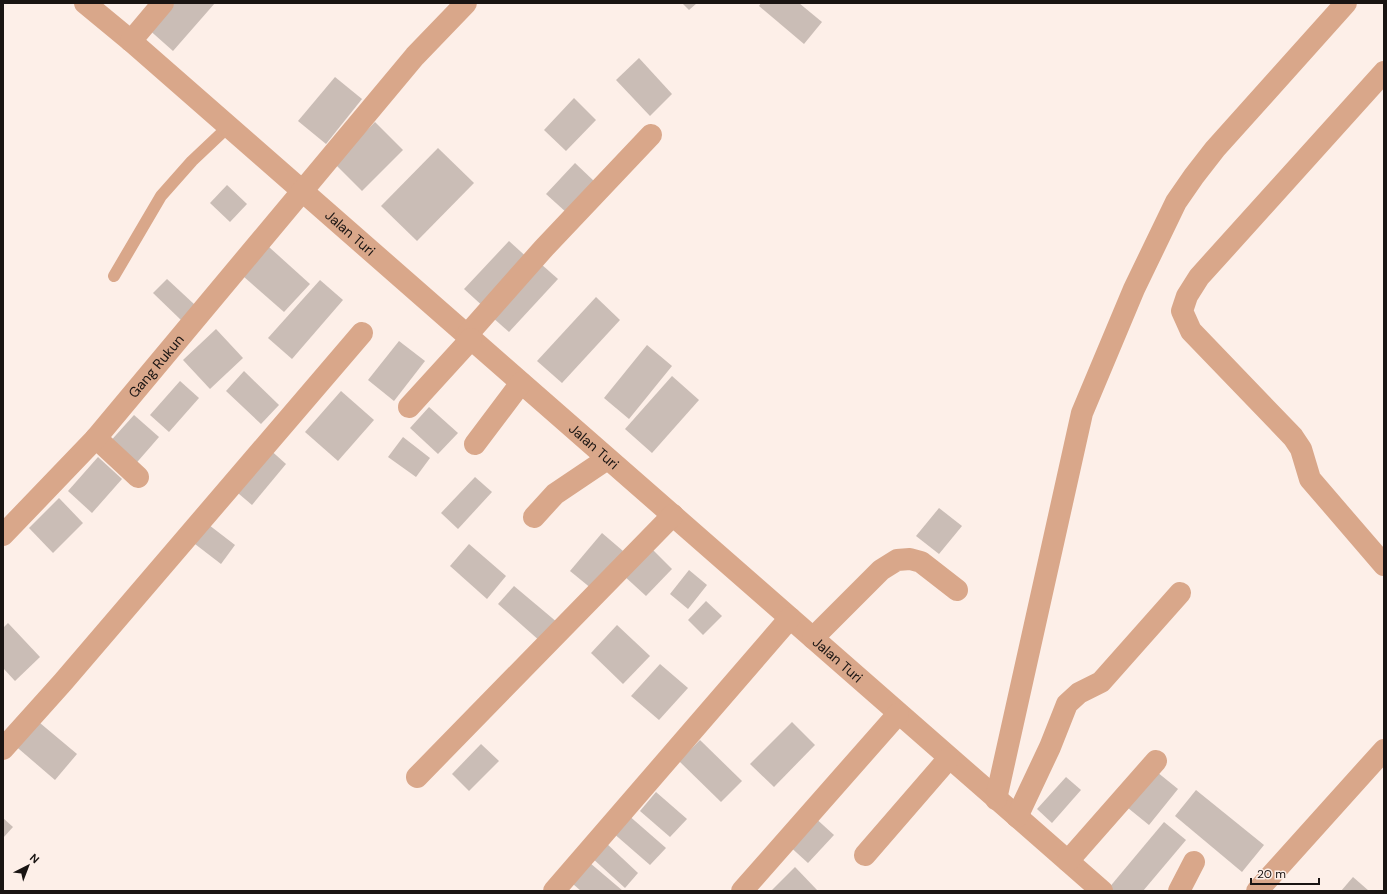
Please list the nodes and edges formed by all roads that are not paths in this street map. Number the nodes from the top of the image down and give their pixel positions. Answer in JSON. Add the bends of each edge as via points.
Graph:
{"nodes":[{"id":1,"x":85,"y":3,"type":"edge"},
{"id":2,"x":163,"y":3,"type":"edge"},
{"id":3,"x":466,"y":3,"type":"edge"},
{"id":4,"x":1346,"y":3,"type":"edge"},
{"id":5,"x":131,"y":41,"type":"junction"},
{"id":6,"x":1384,"y":72,"type":"edge"},
{"id":7,"x":228,"y":127,"type":"junction"},
{"id":8,"x":651,"y":135,"type":"dead end"},
{"id":9,"x":303,"y":192,"type":"junction"},
{"id":10,"x":114,"y":276,"type":"dead end"},
{"id":11,"x":362,"y":333,"type":"dead end"},
{"id":12,"x":469,"y":337,"type":"junction"},
{"id":13,"x":521,"y":383,"type":"junction"},
{"id":14,"x":409,"y":407,"type":"dead end"},
{"id":15,"x":96,"y":438,"type":"junction"},
{"id":16,"x":475,"y":444,"type":"dead end"},
{"id":17,"x":607,"y":460,"type":"junction"},
{"id":18,"x":138,"y":476,"type":"dead end"},
{"id":19,"x":534,"y":516,"type":"dead end"},
{"id":20,"x":673,"y":516,"type":"junction"},
{"id":21,"x":3,"y":535,"type":"edge"},
{"id":22,"x":1384,"y":565,"type":"edge"},
{"id":23,"x":957,"y":590,"type":"dead end"},
{"id":24,"x":1180,"y":593,"type":"dead end"},
{"id":25,"x":790,"y":618,"type":"junction"},
{"id":26,"x":813,"y":638,"type":"junction"},
{"id":27,"x":898,"y":714,"type":"junction"},
{"id":28,"x":3,"y":749,"type":"edge"},
{"id":29,"x":1384,"y":750,"type":"edge"},
{"id":30,"x":948,"y":758,"type":"junction"},
{"id":31,"x":1156,"y":761,"type":"dead end"},
{"id":32,"x":417,"y":777,"type":"dead end"},
{"id":33,"x":996,"y":799,"type":"junction"},
{"id":34,"x":1017,"y":817,"type":"junction"},
{"id":35,"x":865,"y":856,"type":"dead end"},
{"id":36,"x":1068,"y":861,"type":"junction"},
{"id":37,"x":1194,"y":862,"type":"dead end"},
{"id":38,"x":554,"y":891,"type":"edge"},
{"id":39,"x":742,"y":891,"type":"edge"},
{"id":40,"x":1102,"y":891,"type":"edge"},
{"id":41,"x":1179,"y":891,"type":"edge"},
{"id":42,"x":1257,"y":891,"type":"edge"}],
"edges":[{"from":1,"to":5,"type":"street","name":"Jalan Turi"},
{"from":2,"to":5,"type":"street"},
{"from":3,"to":9,"type":"street","name":"Gang Rukun","via":[[415,56]]},
{"from":4,"to":33,"type":"street","via":[[1215,149],[1194,176],[1176,202],[1134,289],[1082,413]]},
{"from":5,"to":7,"type":"street","name":"Jalan Turi"},
{"from":6,"to":22,"type":"street","via":[[1199,277],[1187,296],[1182,311],[1191,331],[1293,437],[1301,449],[1310,479]]},
{"from":7,"to":9,"type":"street","name":"Jalan Turi"},
{"from":7,"to":10,"type":"lane","via":[[192,161],[161,196]]},
{"from":8,"to":12,"type":"street","via":[[544,248]]},
{"from":9,"to":12,"type":"street","name":"Jalan Turi"},
{"from":9,"to":15,"type":"street","name":"Gang Rukun"},
{"from":11,"to":28,"type":"street"},
{"from":12,"to":13,"type":"street","name":"Jalan Turi"},
{"from":12,"to":14,"type":"street"},
{"from":13,"to":16,"type":"street"},
{"from":13,"to":17,"type":"street","name":"Jalan Turi"},
{"from":15,"to":18,"type":"street"},
{"from":15,"to":21,"type":"street","name":"Gang Rukun"},
{"from":17,"to":19,"type":"street","via":[[556,494]]},
{"from":17,"to":20,"type":"street","name":"Jalan Turi"},
{"from":20,"to":25,"type":"street","name":"Jalan Turi"},
{"from":20,"to":32,"type":"street"},
{"from":23,"to":26,"type":"street","via":[[921,562],[910,559],[897,560],[881,570]]},
{"from":24,"to":34,"type":"street","via":[[1101,682],[1079,692],[1066,704],[1050,747]]},
{"from":25,"to":26,"type":"street","name":"Jalan Turi"},
{"from":25,"to":38,"type":"street"},
{"from":26,"to":27,"type":"street","name":"Jalan Turi"},
{"from":27,"to":30,"type":"street","name":"Jalan Turi"},
{"from":27,"to":39,"type":"street"},
{"from":29,"to":42,"type":"street"},
{"from":30,"to":33,"type":"street","name":"Jalan Turi"},
{"from":30,"to":35,"type":"street"},
{"from":31,"to":36,"type":"street"},
{"from":33,"to":34,"type":"street","name":"Jalan Turi"},
{"from":34,"to":36,"type":"street","name":"Jalan Turi"},
{"from":36,"to":40,"type":"street","name":"Jalan Turi"},
{"from":37,"to":41,"type":"street"}]}
